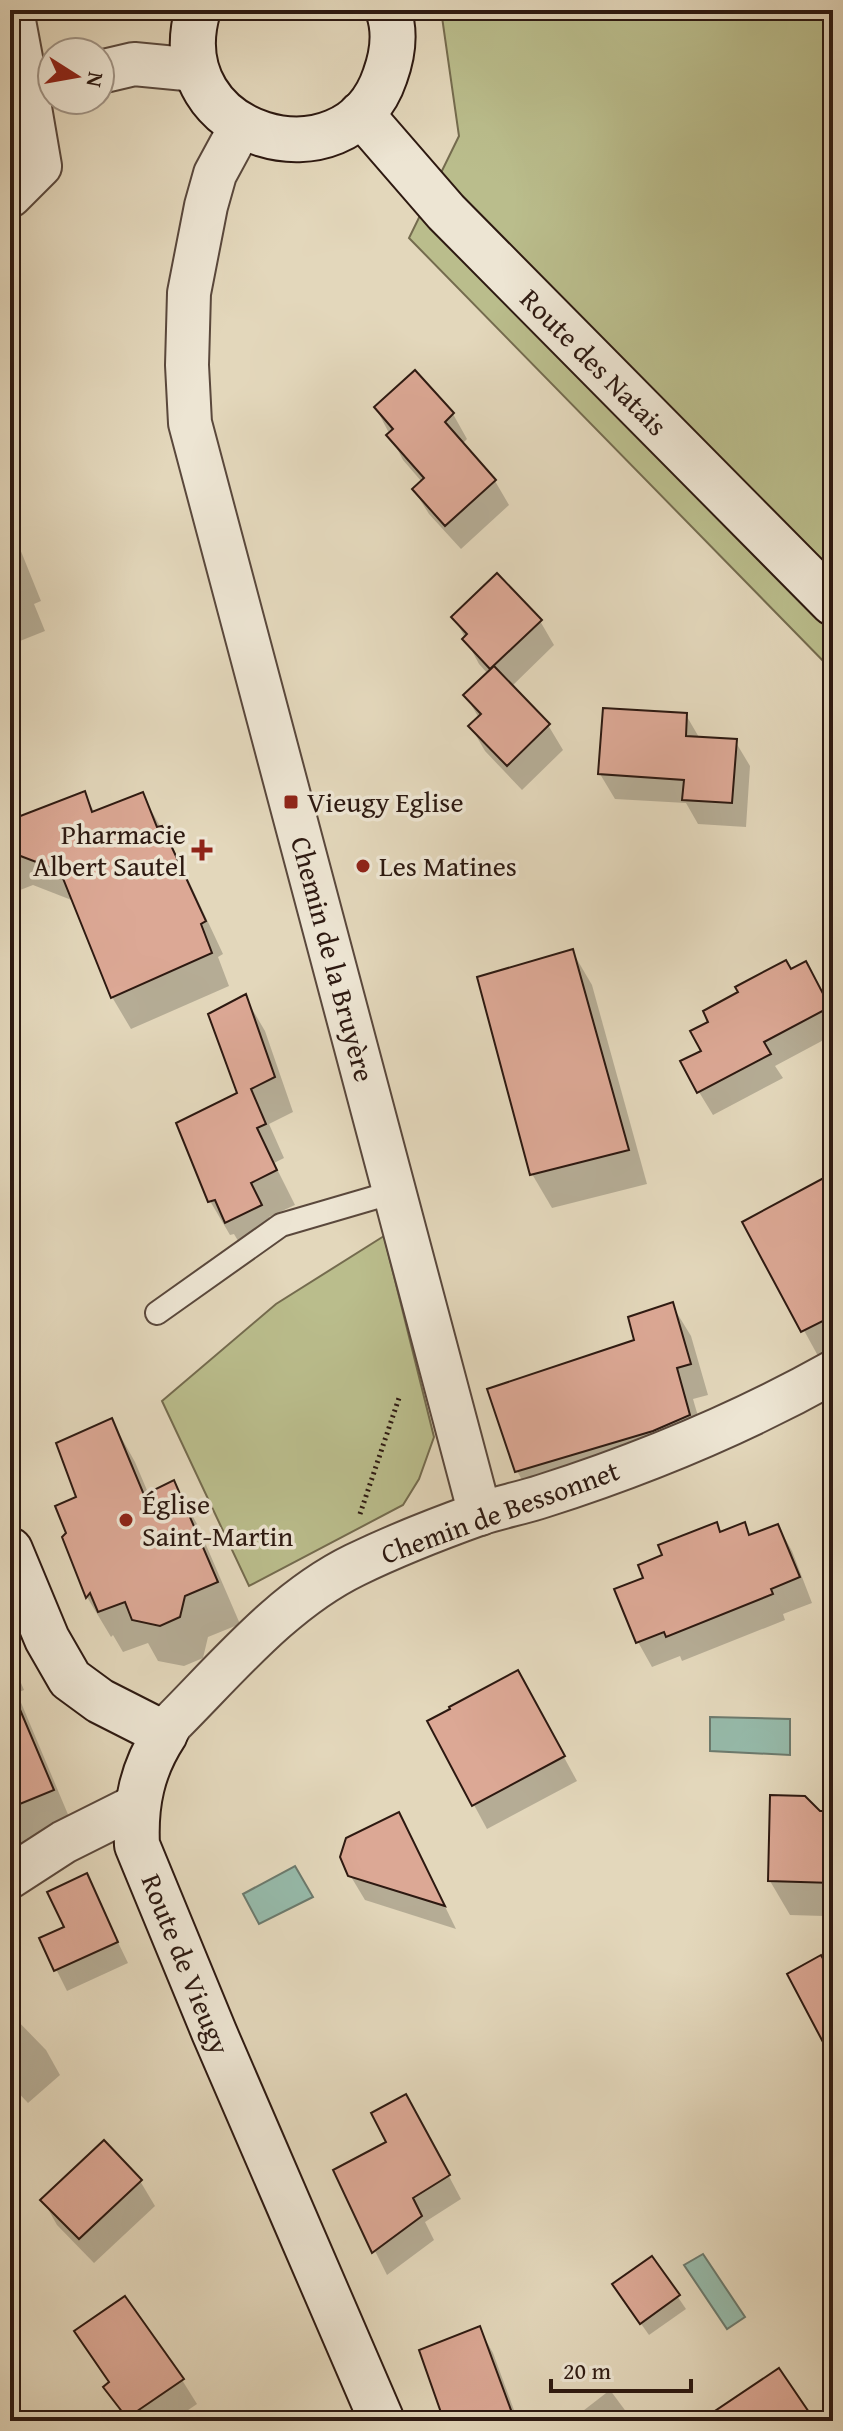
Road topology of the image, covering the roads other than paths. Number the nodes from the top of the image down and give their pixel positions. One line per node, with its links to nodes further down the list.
1 (12, 10): 6 (street)
2 (198, 10): 5 (street)
3 (388, 10): 7 (street)
4 (116, 68): 5 (street)
5 (196, 70): 9 (street)
6 (36, 78)
7 (361, 114): 9 (street); 11 (street, Route des Natais)
8 (39, 116): 10 (street)
9 (241, 126): 12 (street, Chemin de la Bruyère)
10 (10, 196)
11 (833, 603)
12 (394, 1192): 13 (lane); 15 (street, Chemin de la Bruyère)
13 (157, 1313)
14 (833, 1372): 15 (street, Chemin de Bessonnet)
15 (480, 1514): 17 (street, Chemin de Bessonnet)
16 (10, 1550): 17 (street)
17 (165, 1734): 18 (street, Route de Vieugy)
18 (138, 1805): 19 (street); 20 (street, Route de Vieugy)
19 (10, 1877)
20 (382, 2421)

